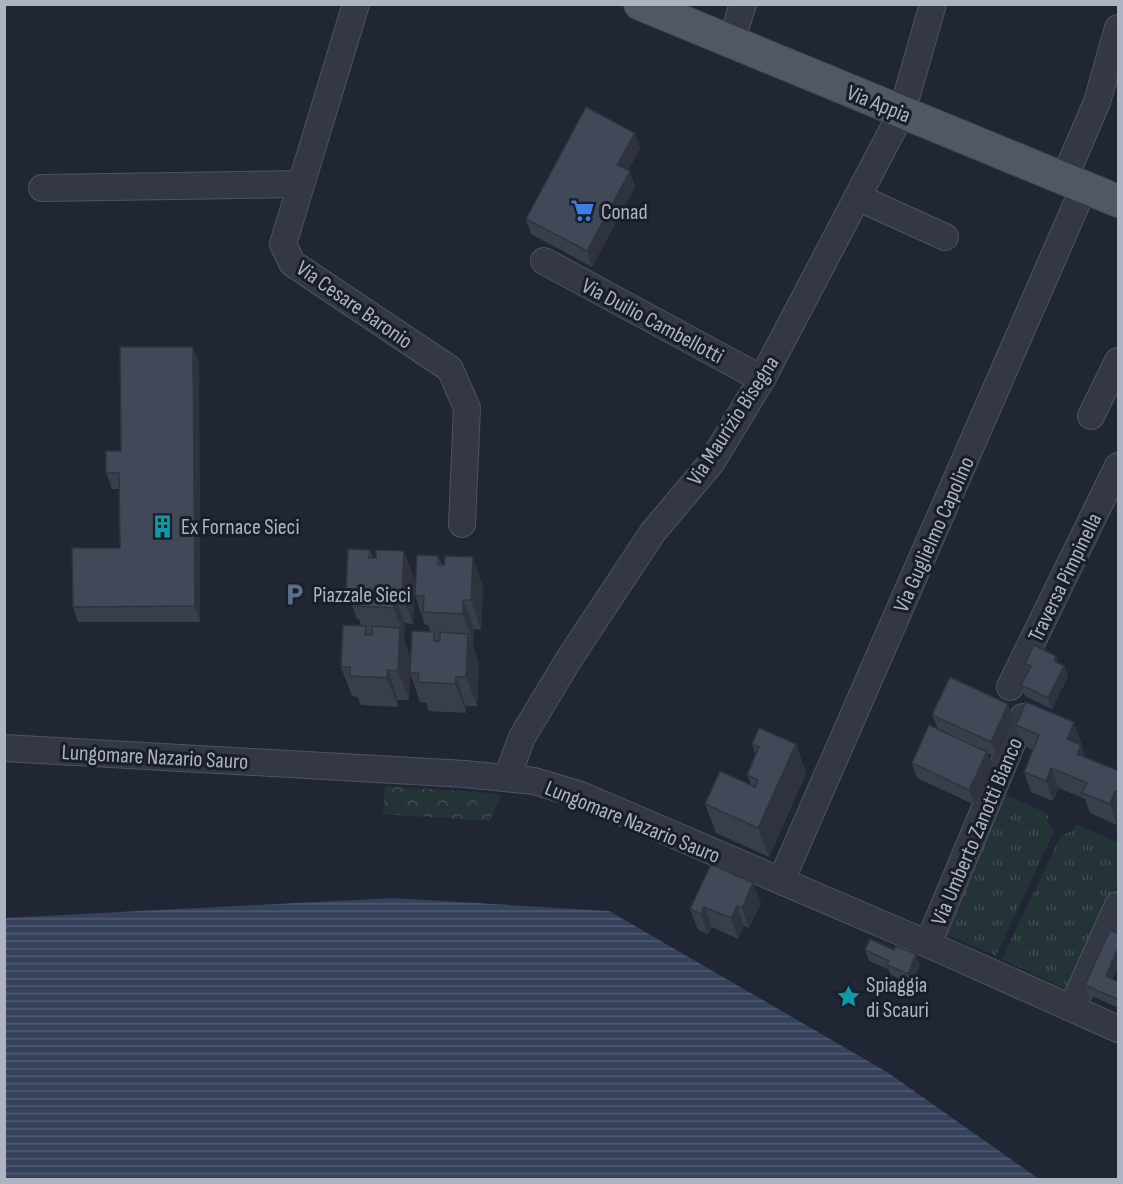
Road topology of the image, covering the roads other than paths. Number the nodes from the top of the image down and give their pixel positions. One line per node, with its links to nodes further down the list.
1 (356, 4): 8 (street, Via Cesare Baronio)
2 (640, 4): 6 (main road, Via Appia)
3 (743, 4): 6 (street)
4 (933, 4): 7 (street, Via Maurizio Bisegna)
5 (1119, 28): 9 (street, Via Guglielmo Capolino)
6 (731, 42): 7 (main road, Via Appia)
7 (902, 112): 9 (main road, Via Appia); 11 (street, Via Maurizio Bisegna)
8 (301, 183): 10 (street); 19 (street, Via Cesare Baronio)
9 (1074, 183): 12 (main road, Via Appia); 24 (street, Via Guglielmo Capolino)
10 (42, 188)
11 (857, 197): 13 (street); 16 (street, Via Maurizio Bisegna)
12 (1119, 201)
13 (945, 237)
14 (544, 261): 16 (street, Via Duilio Cambellotti)
15 (1119, 361): 17 (street)
16 (762, 379): 23 (street, Via Maurizio Bisegna)
17 (1091, 416)
18 (1119, 466): 20 (street, Traversa Pimpinella)
19 (462, 524)
20 (1010, 687)
21 (1023, 717): 26 (street, Via Umberto Zanotti Bianco)
22 (4, 748): 23 (street, Lungomare Nazario Sauro)
23 (507, 778): 24 (street, Lungomare Nazario Sauro)
24 (781, 881): 26 (street, Lungomare Nazario Sauro)
25 (1119, 905): 27 (street)
26 (928, 944): 27 (street, Lungomare Nazario Sauro)
27 (1072, 1008): 28 (street, Lungomare Nazario Sauro)
28 (1119, 1029)

